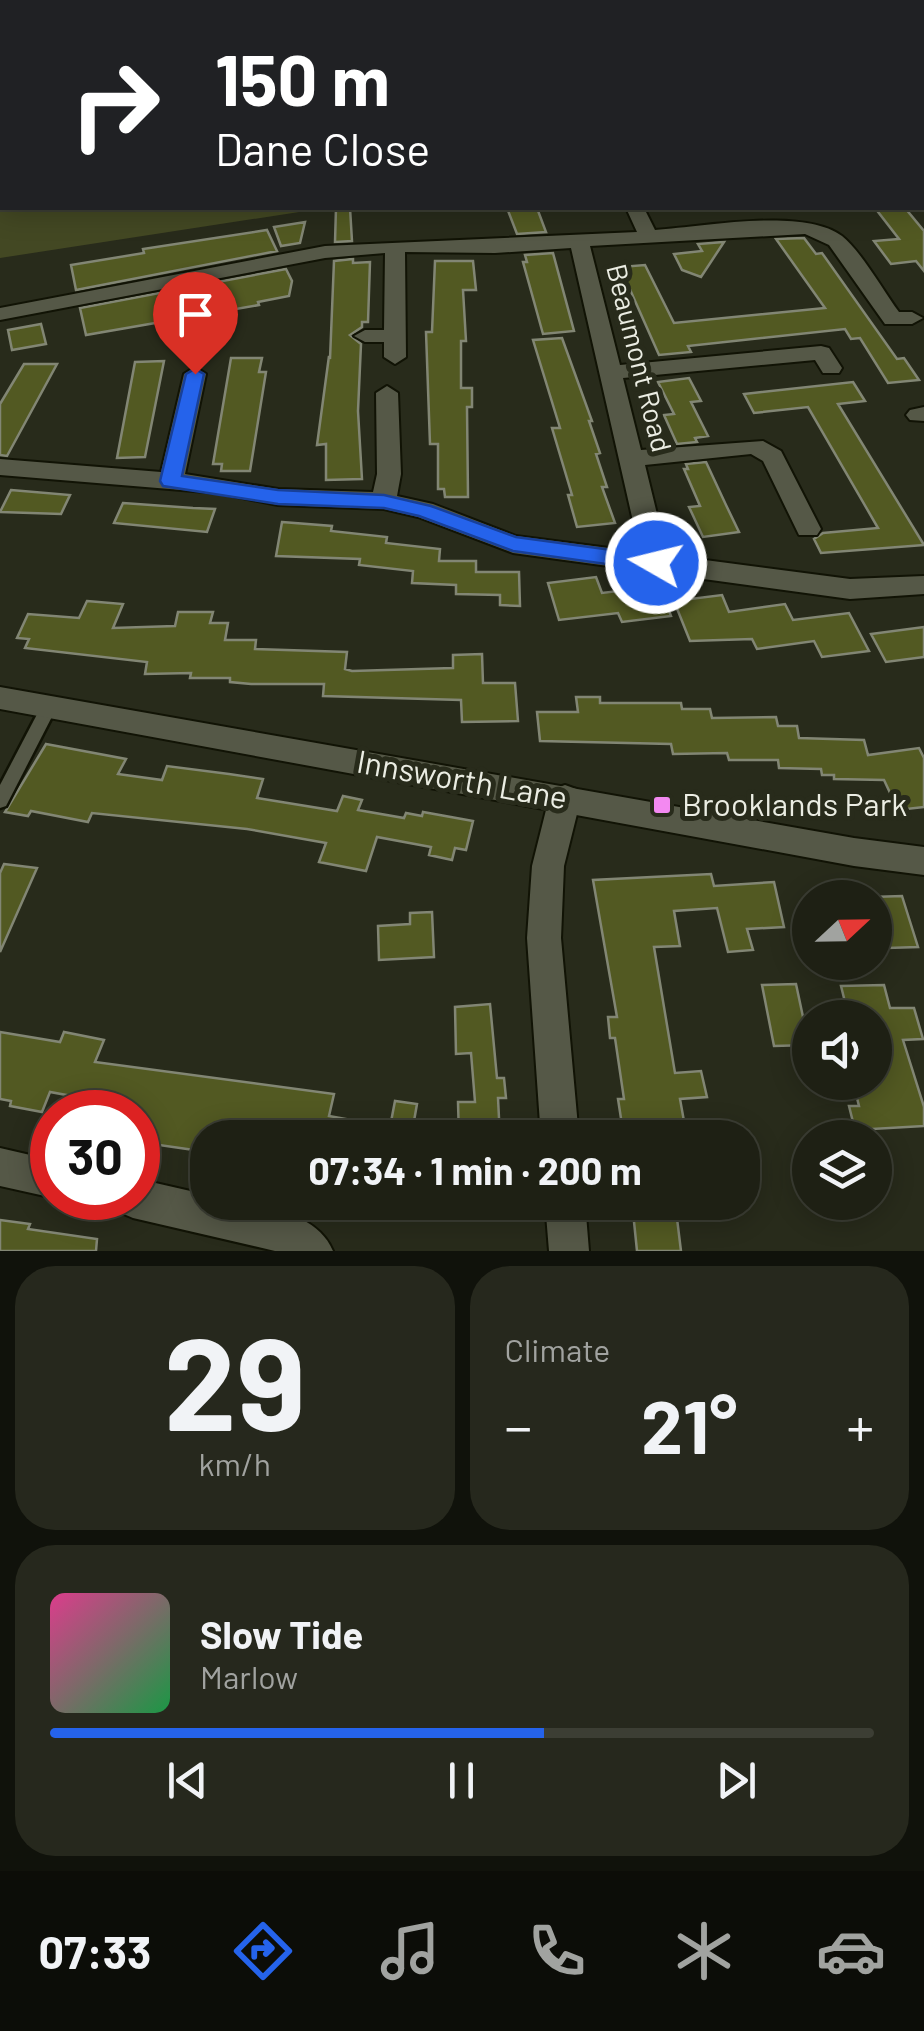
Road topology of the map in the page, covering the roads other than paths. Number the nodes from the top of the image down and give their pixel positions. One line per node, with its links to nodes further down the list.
1 (636, 210): 2 (street)
2 (650, 238): 3 (street, Beaumont Road); 6 (street, Beaumont Road)
3 (579, 242): 4 (street); 9 (street, Beaumont Road)
4 (395, 246): 5 (street); 7 (street)
5 (0, 314)
6 (912, 318)
7 (365, 336)
8 (831, 368): 9 (street)
9 (613, 372): 12 (street, Beaumont Road)
10 (162, 395): 14 (street)
11 (393, 401): 15 (street)
12 (633, 459): 16 (street); 17 (street, Beaumont Road)
13 (0, 467): 14 (street)
14 (170, 481): 15 (street)
15 (384, 502): 17 (street)
16 (808, 529)
17 (656, 563): 18 (street)
18 (924, 585)
19 (0, 698): 20 (street, Innsworth Lane)
20 (50, 706): 21 (street, Innsworth Lane); 22 (lane)
21 (565, 798): 23 (street, Innsworth Lane); 24 (street)
22 (0, 801)
23 (924, 860)
24 (559, 1120)
25 (0, 1167): 26 (street)
26 (30, 1174)
27 (160, 1204): 29 (street)
28 (567, 1220): 30 (street)
29 (313, 1251)
30 (569, 1251)

